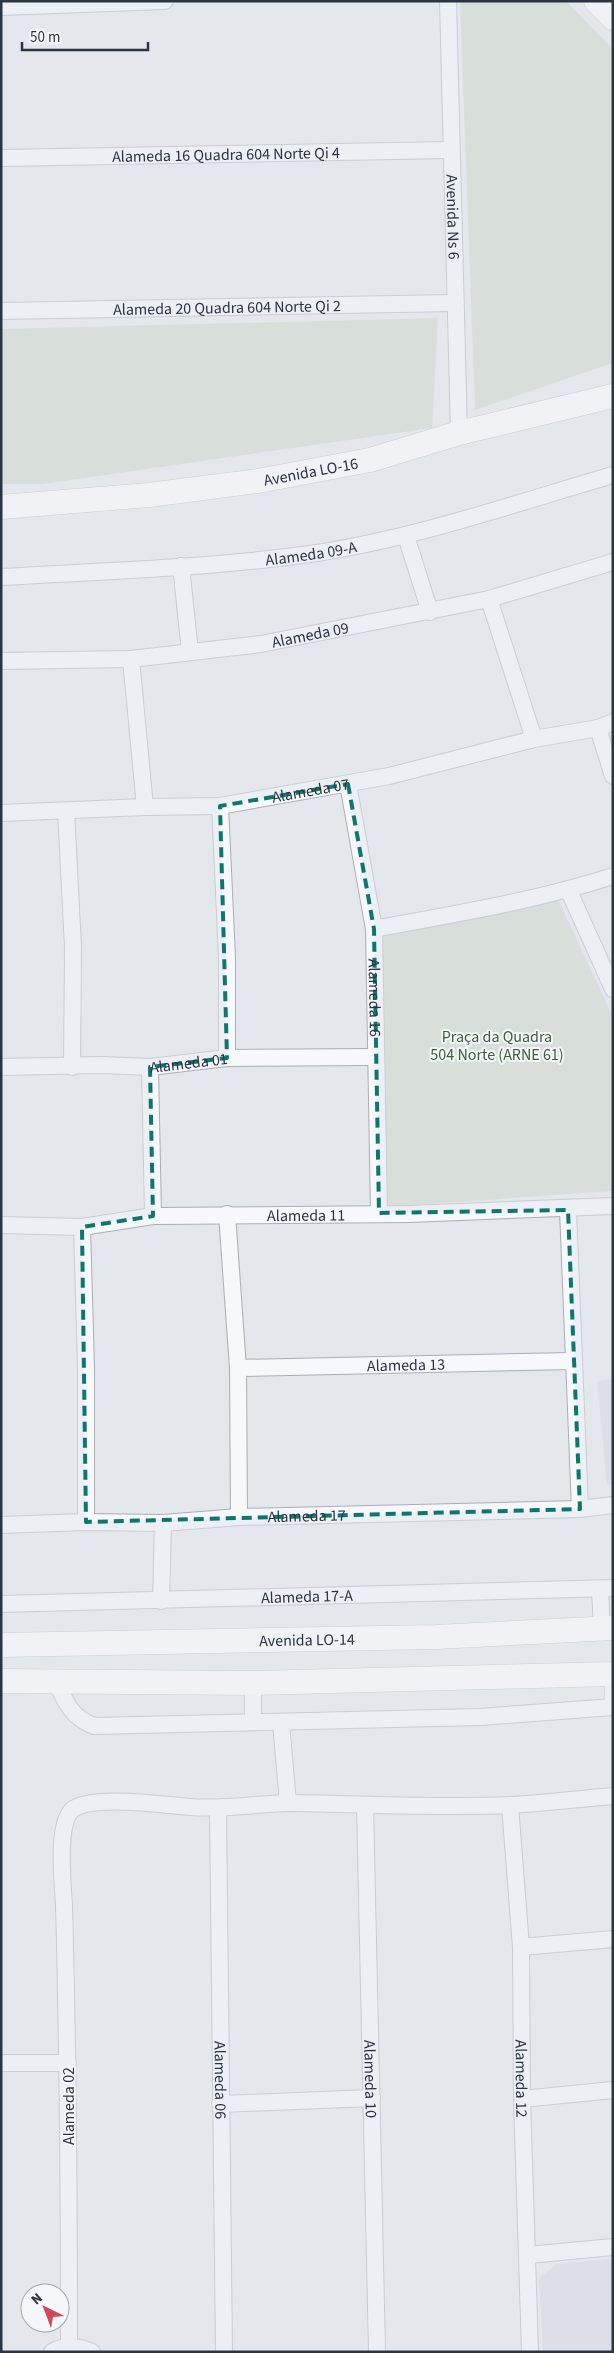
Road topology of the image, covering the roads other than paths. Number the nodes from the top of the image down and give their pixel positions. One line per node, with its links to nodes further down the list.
1 (165, 1): 4 (street)
2 (448, 1): 6 (street, Avenida Ns 6)
3 (596, 1): 5 (street)
4 (1, 7)
5 (613, 18)
6 (450, 150): 7 (street, Alameda 16 Quadra 604 Norte Qi 4); 8 (street, Avenida Ns 6)
7 (1, 158)
8 (454, 303): 9 (street, Alameda 20 Quadra 604 Norte Qi 2); 11 (street, Avenida Ns 6)
9 (1, 312)
10 (613, 396): 11 (street, Avenida LO-16)
11 (458, 433): 13 (street, Avenida LO-16)
12 (613, 475): 14 (street, Alameda 09-A)
13 (1, 507)
14 (406, 536): 16 (street, Alameda 09-A); 19 (street)
15 (613, 562): 18 (street, Alameda 09)
16 (181, 566): 17 (street, Alameda 09-A); 20 (street)
17 (1, 577)
18 (489, 599): 19 (street, Alameda 09); 24 (street)
19 (430, 612): 20 (street, Alameda 09)
20 (190, 652): 21 (street, Alameda 09)
21 (131, 659): 22 (street, Alameda 09); 28 (street)
22 (1, 661)
23 (606, 725): 24 (street, Alameda 07); 25 (street)
24 (534, 739): 26 (street, Alameda 07)
25 (613, 776)
26 (348, 784): 27 (street, Alameda 07); 33 (street, Alameda 16)
27 (220, 806): 28 (street, Alameda 07); 36 (street)
28 (145, 807): 29 (street, Alameda 07)
29 (66, 811): 30 (street, Alameda 07); 37 (street)
30 (1, 813)
31 (613, 876): 32 (street)
32 (568, 889): 33 (street); 34 (street)
33 (374, 929): 35 (street, Alameda 16)
34 (613, 989)
35 (375, 1057): 36 (street, Alameda 01); 42 (street, Alameda 16)
36 (227, 1058): 39 (street, Alameda 01)
37 (72, 1066): 38 (street, Alameda 01); 39 (street, Alameda 01)
38 (1, 1067)
39 (150, 1067): 44 (street)
40 (613, 1206): 41 (street, Alameda 11)
41 (568, 1210): 42 (street, Alameda 11); 47 (street)
42 (379, 1213): 43 (street, Alameda 11)
43 (227, 1214): 44 (street, Alameda 11); 48 (street)
44 (153, 1216): 46 (street, Alameda 11)
45 (1, 1225): 46 (street, Alameda 11)
46 (82, 1226): 52 (street)
47 (573, 1361): 48 (street, Alameda 13); 50 (street)
48 (238, 1368): 51 (street)
49 (613, 1504): 50 (street, Alameda 17)
50 (580, 1509): 51 (street, Alameda 17)
51 (239, 1517): 53 (street, Alameda 17)
52 (86, 1522): 53 (street, Alameda 17); 54 (street, Alameda 17)
53 (164, 1523): 56 (street)
54 (1, 1525)
55 (606, 1589): 56 (street, Alameda 17-A); 58 (street)
56 (161, 1601): 57 (street, Alameda 17-A)
57 (1, 1604)
58 (607, 1628): 59 (street, Avenida LO-14)
59 (1, 1645)
60 (612, 1674): 63 (street); 64 (lane)
61 (1, 1681): 62 (street)
62 (56, 1681): 63 (street); 65 (street)
63 (253, 1683): 65 (street)
64 (611, 1707): 66 (street)
65 (253, 1721): 66 (street)
66 (281, 1723): 68 (street)
67 (613, 1796): 69 (street)
68 (288, 1803): 70 (street); 71 (street)
69 (510, 1804): 70 (street); 73 (street, Alameda 12)
70 (365, 1805): 77 (street, Alameda 10)
71 (218, 1809): 75 (street, Alameda 02); 79 (street, Alameda 06)
72 (613, 1939): 73 (street)
73 (521, 1946): 78 (street, Alameda 12)
74 (1, 2063): 75 (street)
75 (68, 2063): 82 (street, Alameda 02)
76 (613, 2090): 78 (street)
77 (372, 2098): 79 (street); 86 (street, Alameda 10)
78 (522, 2099): 81 (street, Alameda 12)
79 (220, 2104): 85 (street, Alameda 06)
80 (613, 2247): 81 (street)
81 (528, 2255): 87 (street, Alameda 12)
82 (69, 2346): 83 (street); 84 (street)
83 (52, 2352)
84 (92, 2352)
85 (224, 2352)
86 (377, 2352)
87 (530, 2352)

